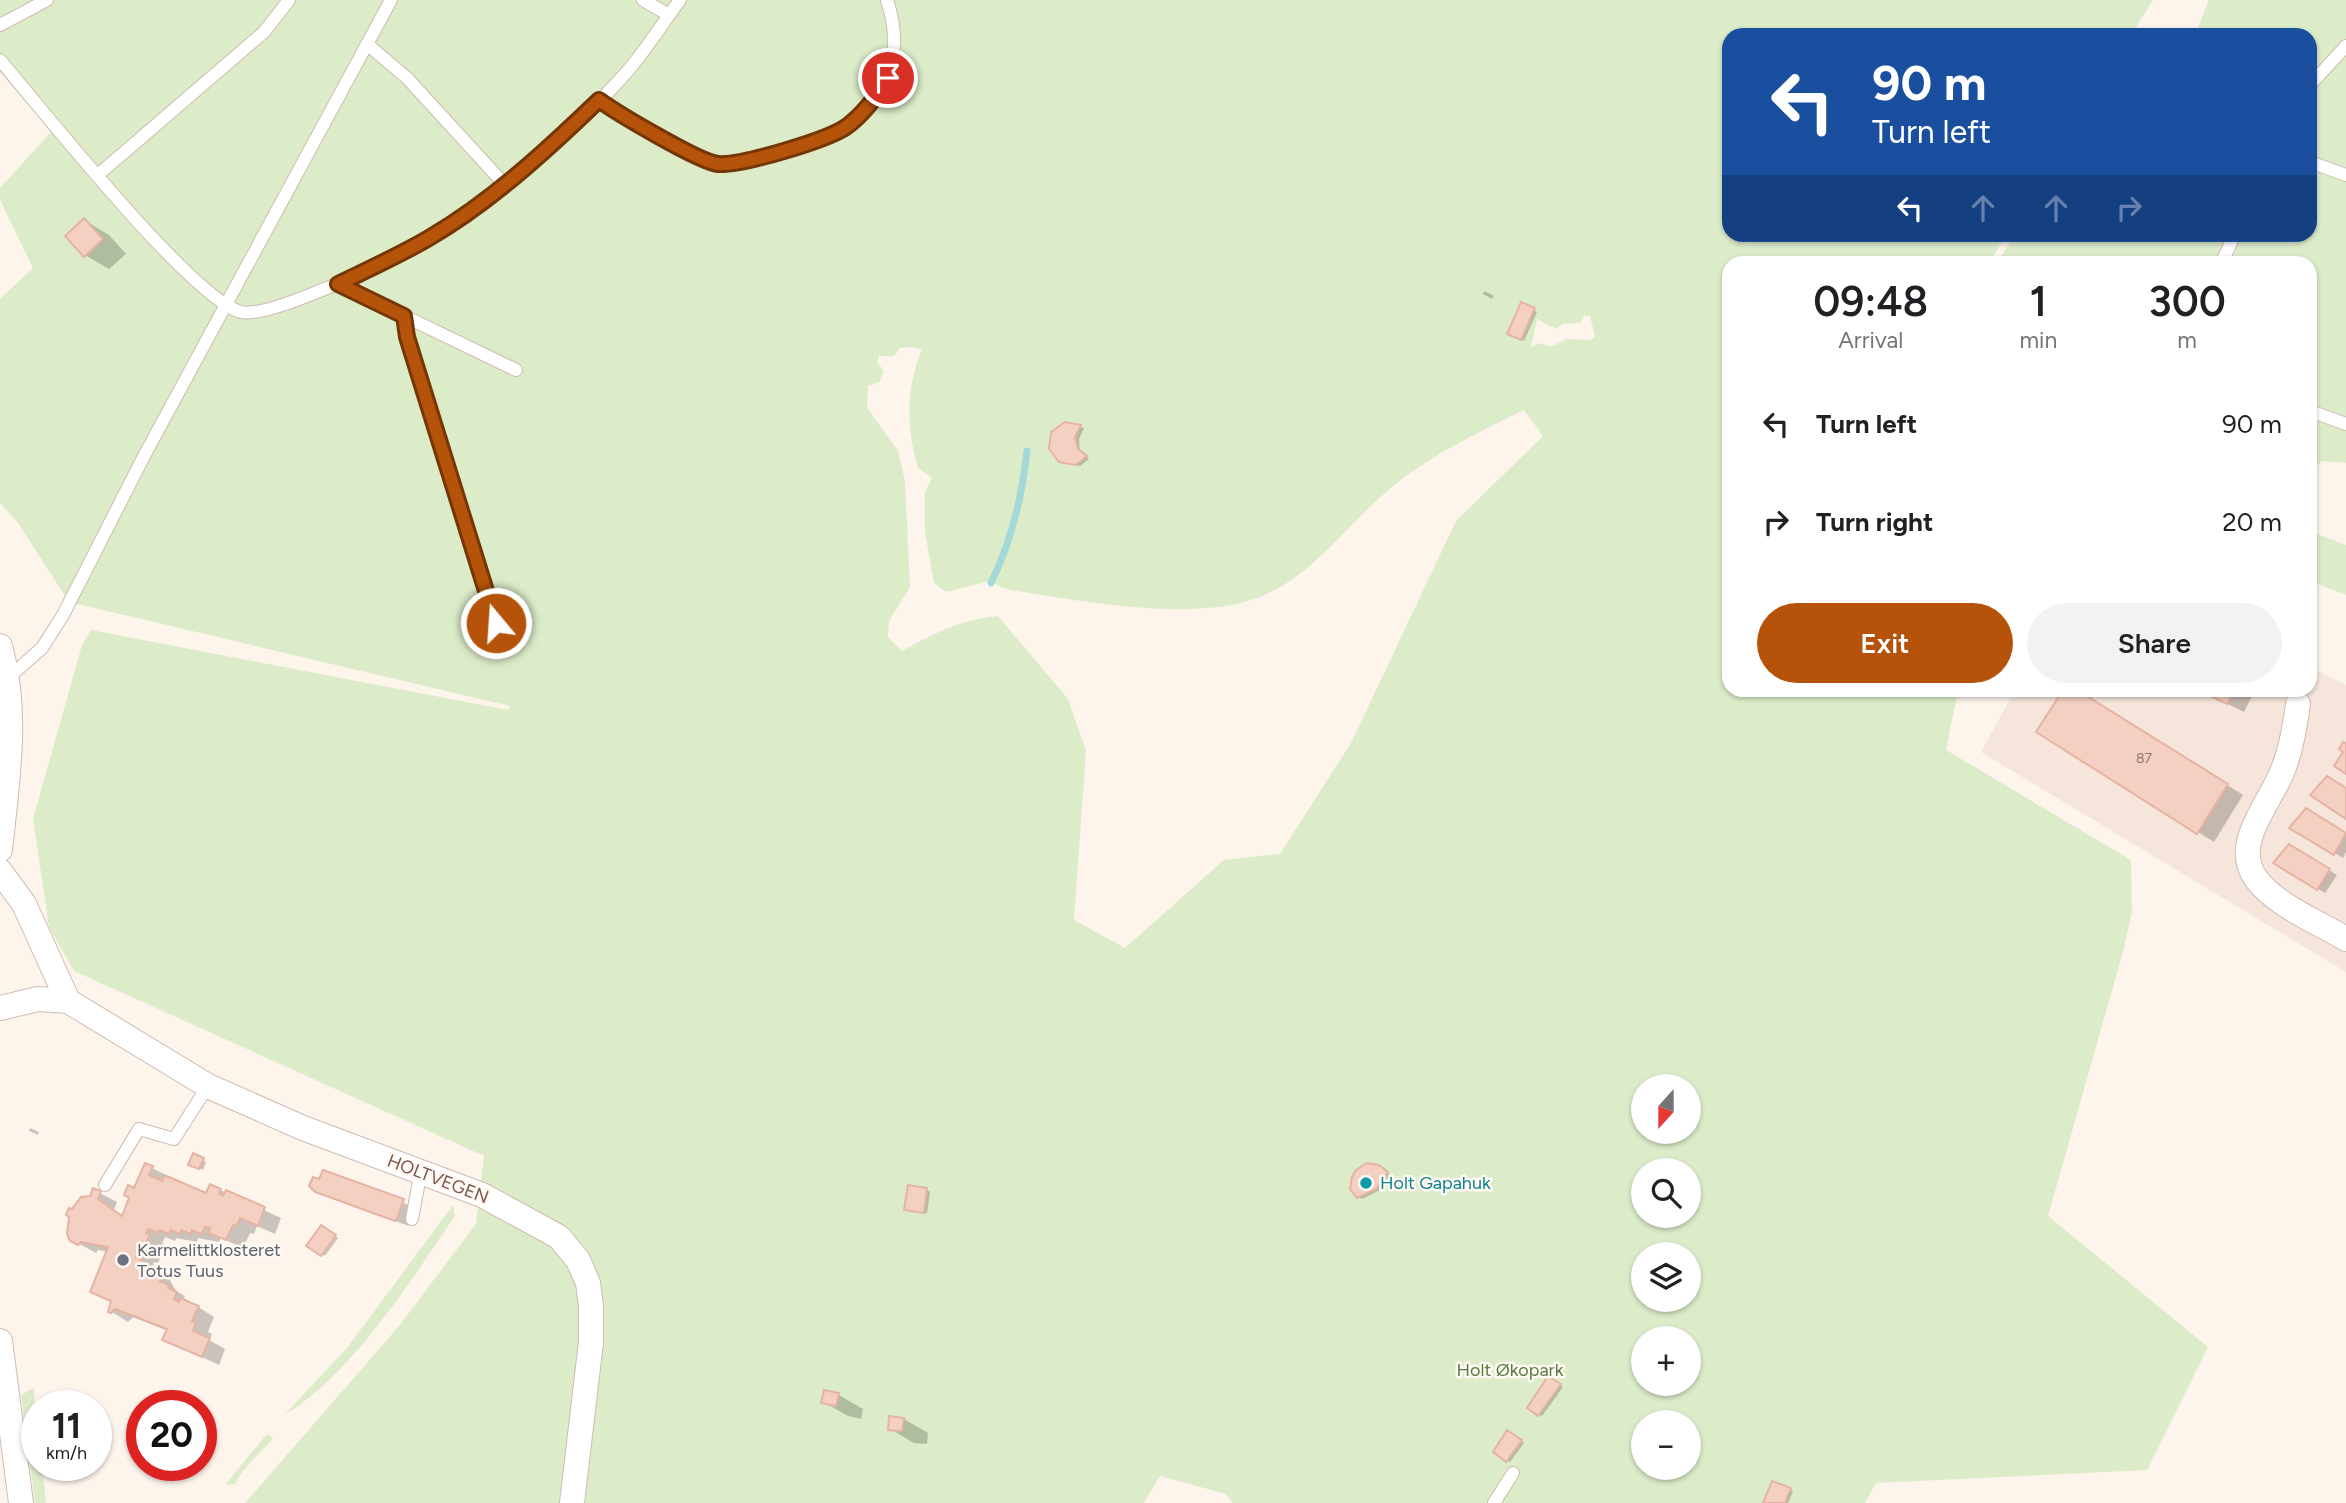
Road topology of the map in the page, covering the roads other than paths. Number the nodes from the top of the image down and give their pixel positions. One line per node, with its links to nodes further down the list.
1 (47, 0): 8 (lane)
2 (289, 0): 15 (lane)
3 (391, 0): 9 (lane)
4 (643, 0): 7 (lane)
5 (680, 0): 7 (lane)
6 (887, 0): 13 (lane)
7 (669, 15): 13 (lane)
8 (0, 25)
9 (367, 44): 17 (lane); 19 (lane)
10 (2346, 46): 12 (lane)
11 (0, 60): 15 (lane)
12 (2317, 77)
13 (599, 100): 17 (lane)
14 (2317, 165): 16 (lane)
15 (99, 174): 19 (lane)
16 (2346, 175)
17 (505, 185): 18 (lane)
18 (338, 284): 19 (lane); 20 (lane)
19 (227, 306): 26 (lane)
20 (404, 316): 21 (lane); 24 (lane)
21 (516, 370)
22 (2317, 414): 23 (lane)
23 (2346, 424)
24 (496, 623)
25 (0, 646): 26 (street)
26 (8, 678): 28 (street)
27 (2298, 704): 30 (street)
28 (0, 850)
29 (0, 871): 31 (street)
30 (2346, 940)
31 (68, 1001): 32 (street, HOLTVEGEN); 33 (street, HOLTVEGEN)
32 (0, 1007)
33 (208, 1086): 34 (street, HOLTVEGEN); 35 (lane)
34 (422, 1170): 36 (lane); 40 (street, HOLTVEGEN)
35 (105, 1185)
36 (412, 1219)
37 (0, 1340): 39 (street)
38 (1513, 1473): 41 (lane)
39 (21, 1503)
40 (572, 1503)
41 (1494, 1503)

